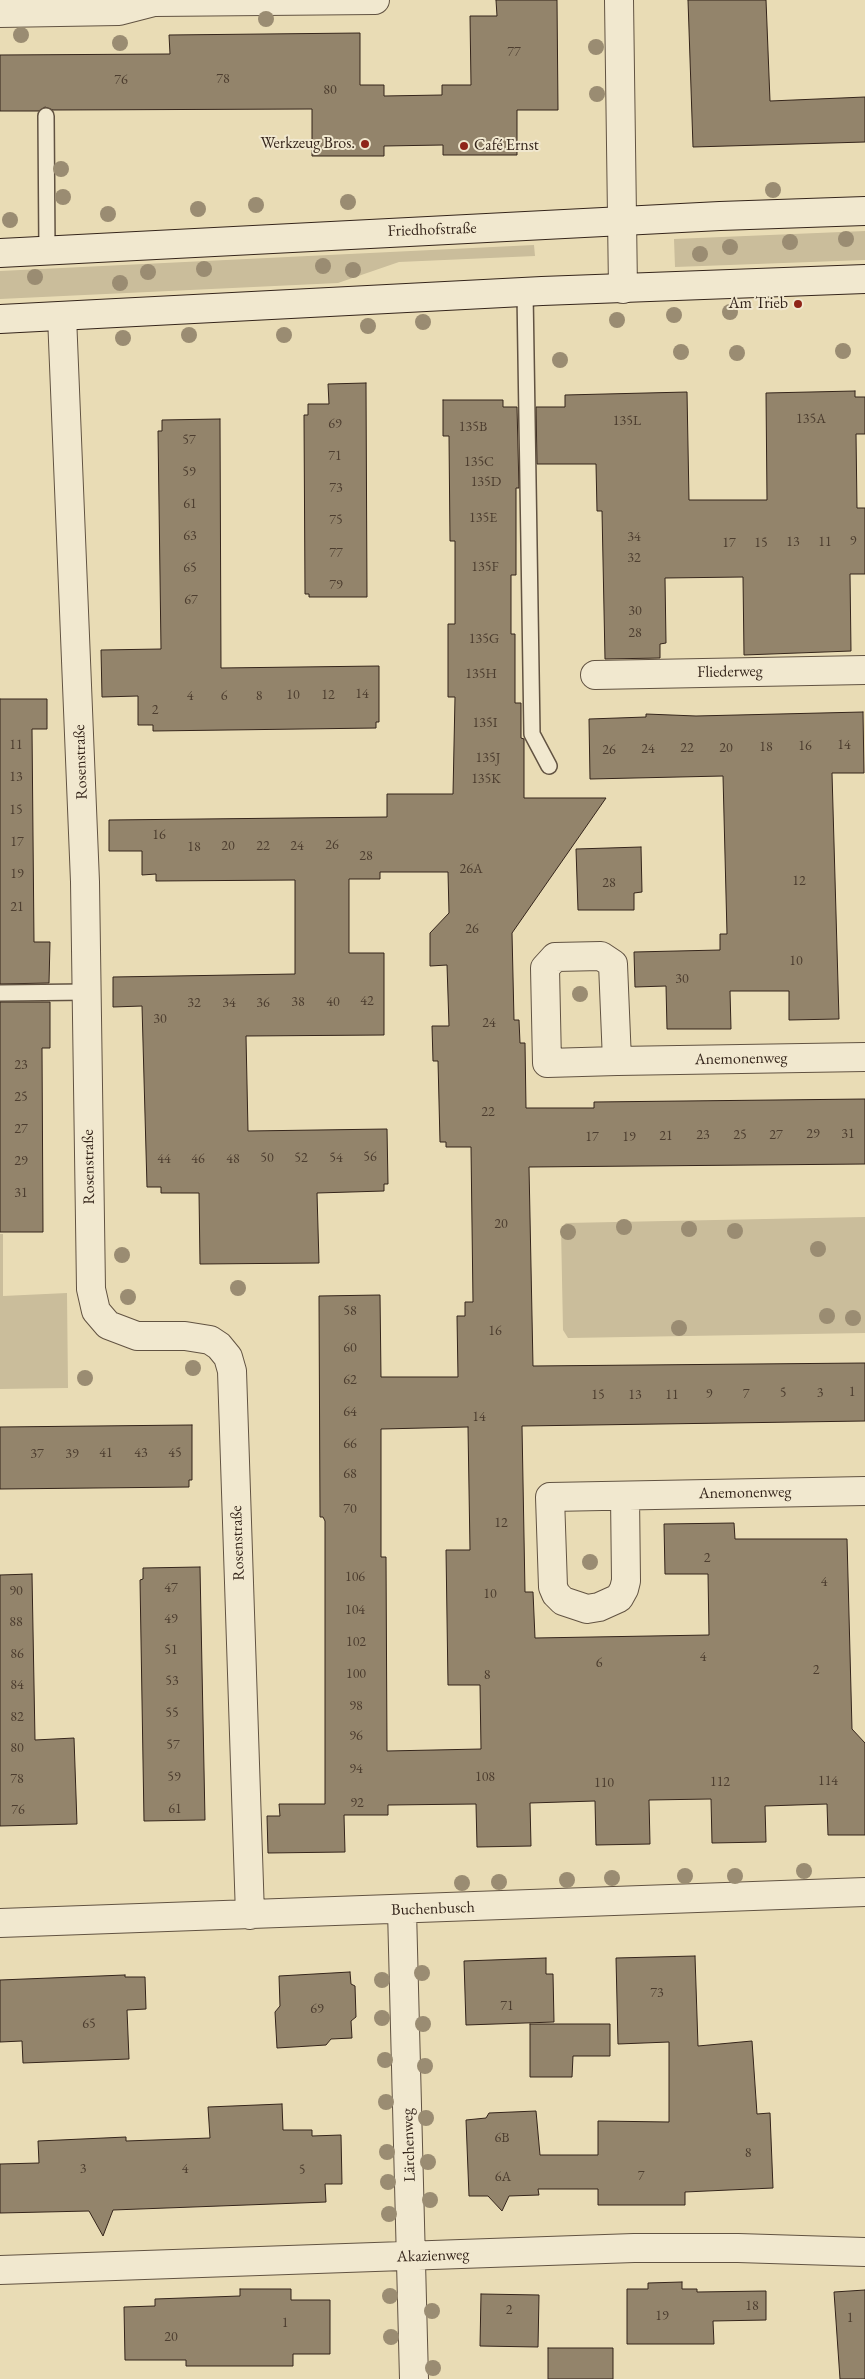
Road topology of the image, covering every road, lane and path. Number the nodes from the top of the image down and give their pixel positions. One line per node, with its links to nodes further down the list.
1 (375, 0): 3 (street)
2 (618, 0): 6 (street)
3 (0, 13)
4 (46, 116): 7 (lane)
5 (865, 211): 6 (street, Friedhofstraße)
6 (621, 222): 7 (street, Friedhofstraße); 10 (street)
7 (47, 251): 8 (street, Friedhofstraße)
8 (0, 252)
9 (865, 279): 10 (street)
10 (623, 289): 11 (street)
11 (526, 292): 12 (street); 16 (lane)
12 (62, 316): 13 (street); 17 (street, Rosenstraße)
13 (0, 319)
14 (865, 670): 15 (street, Fliederweg)
15 (595, 675)
16 (549, 766)
17 (88, 992): 18 (lane); 25 (street, Rosenstraße)
18 (0, 993)
19 (865, 1057): 20 (street, Anemonenweg)
20 (617, 1062)
21 (865, 1490): 22 (street, Anemonenweg)
22 (625, 1496): 22 (street, Anemonenweg)
23 (865, 1892): 24 (street, Buchenbusch)
24 (402, 1910): 25 (street, Buchenbusch); 28 (street, Lärchenweg)
25 (250, 1915): 26 (street, Buchenbusch)
26 (0, 1923)
27 (865, 2252): 28 (street, Akazienweg)
28 (412, 2257): 29 (street, Akazienweg); 30 (street, Lärchenweg)
29 (0, 2270)
30 (414, 2379)

